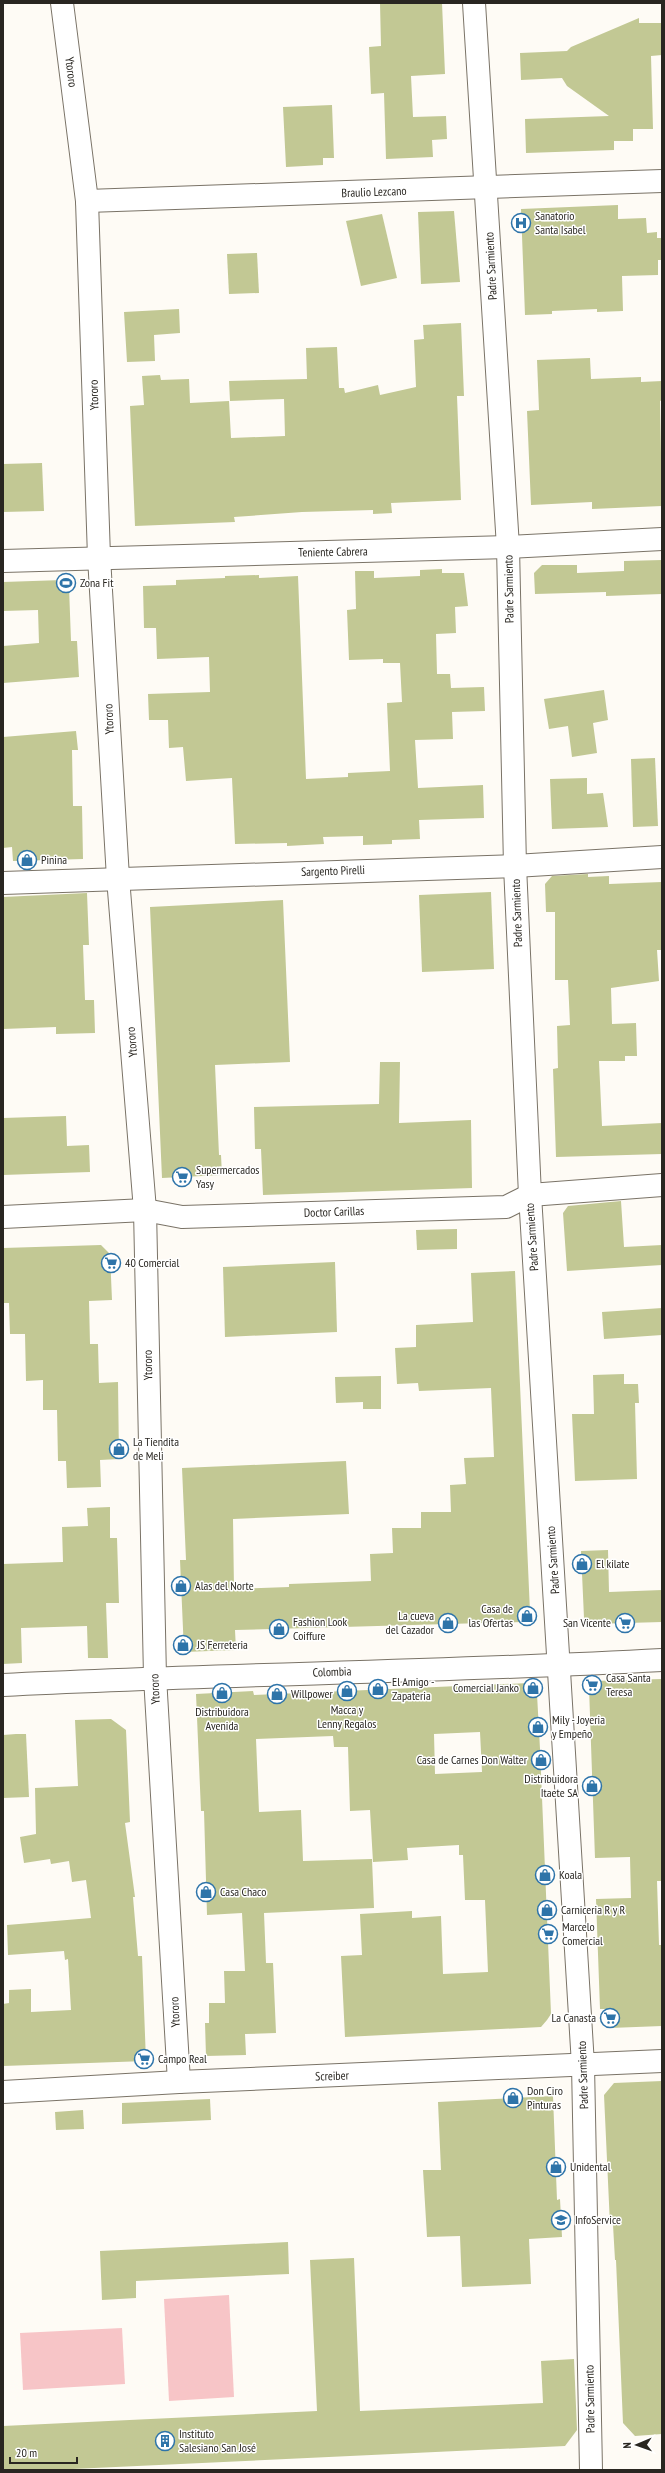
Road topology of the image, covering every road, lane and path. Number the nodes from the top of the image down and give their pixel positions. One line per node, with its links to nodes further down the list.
1 (62, 3): 5 (street, Ytororo)
2 (474, 3): 4 (street, Padre Sarmiento)
3 (662, 181): 4 (street, Braulio Lezcano)
4 (486, 188): 5 (street, Braulio Lezcano); 7 (street, Padre Sarmiento)
5 (87, 202): 8 (street, Ytororo)
6 (662, 539): 7 (street, Teniente Cabrera)
7 (508, 547): 8 (street, Teniente Cabrera); 11 (street, Padre Sarmiento)
8 (99, 558): 9 (street, Teniente Cabrera); 12 (street, Ytororo)
9 (3, 561)
10 (662, 857): 11 (street, Sargento Pirelli)
11 (516, 866): 12 (street, Sargento Pirelli); 15 (street, Padre Sarmiento)
12 (118, 878): 13 (street, Sargento Pirelli); 16 (street, Ytororo)
13 (3, 883)
14 (662, 1185): 15 (street, Doctor Carillas)
15 (530, 1195): 16 (street, Doctor Carillas); 19 (street, Padre Sarmiento)
16 (145, 1210): 17 (street, Doctor Carillas); 20 (street, Ytororo)
17 (3, 1217)
18 (662, 1660): 19 (street, Colombia)
19 (560, 1666): 20 (street, Colombia); 23 (street, Padre Sarmiento)
20 (155, 1677): 21 (street, Colombia); 24 (street, Ytororo)
21 (3, 1685)
22 (662, 2061): 23 (street, Screiber)
23 (583, 2065): 24 (street, Screiber); 26 (street, Padre Sarmiento)
24 (179, 2082): 25 (street, Screiber)
25 (3, 2092)
26 (591, 2470)

